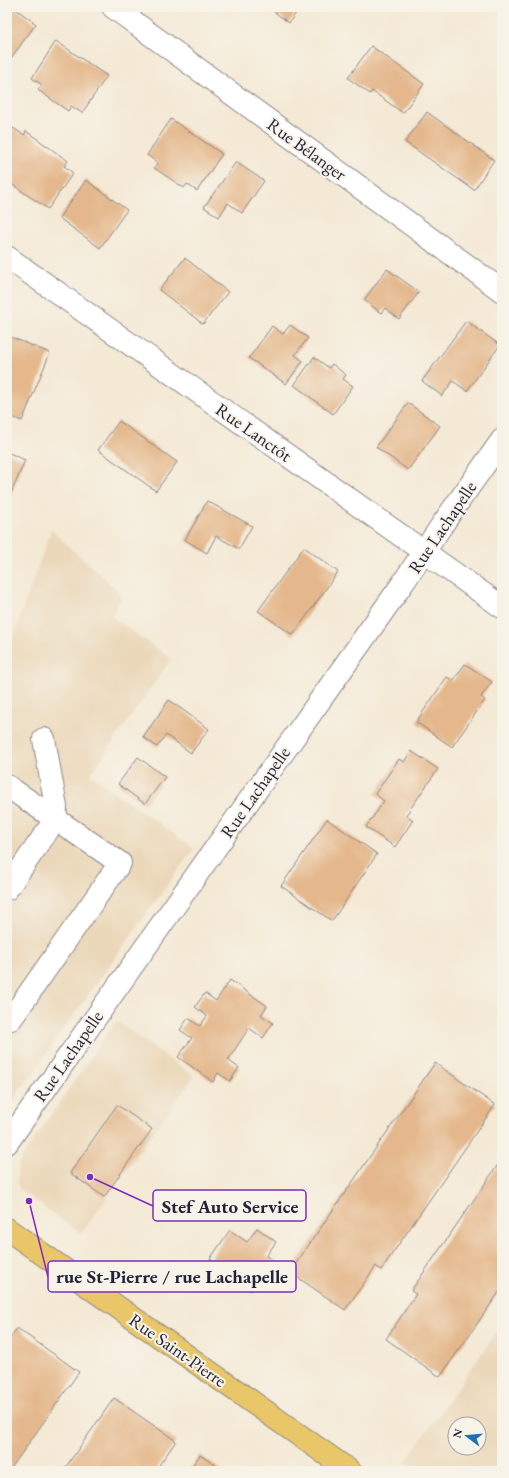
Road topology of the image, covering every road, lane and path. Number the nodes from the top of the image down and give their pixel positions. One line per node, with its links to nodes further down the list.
1 (113, 7): 3 (street, Rue Bélanger)
2 (7, 257): 5 (street, Rue Lanctôt)
3 (502, 291)
4 (502, 440): 5 (street, Rue Lachapelle)
5 (423, 552): 6 (street, Rue Lanctôt); 12 (street, Rue Lachapelle)
6 (502, 608)
7 (44, 739): 9 (street)
8 (7, 786): 9 (street)
9 (55, 820): 10 (street); 11 (street)
10 (7, 889)
11 (8, 1020)
12 (7, 1143)
13 (7, 1228): 14 (main road, Rue Saint-Pierre)
14 (350, 1471)

